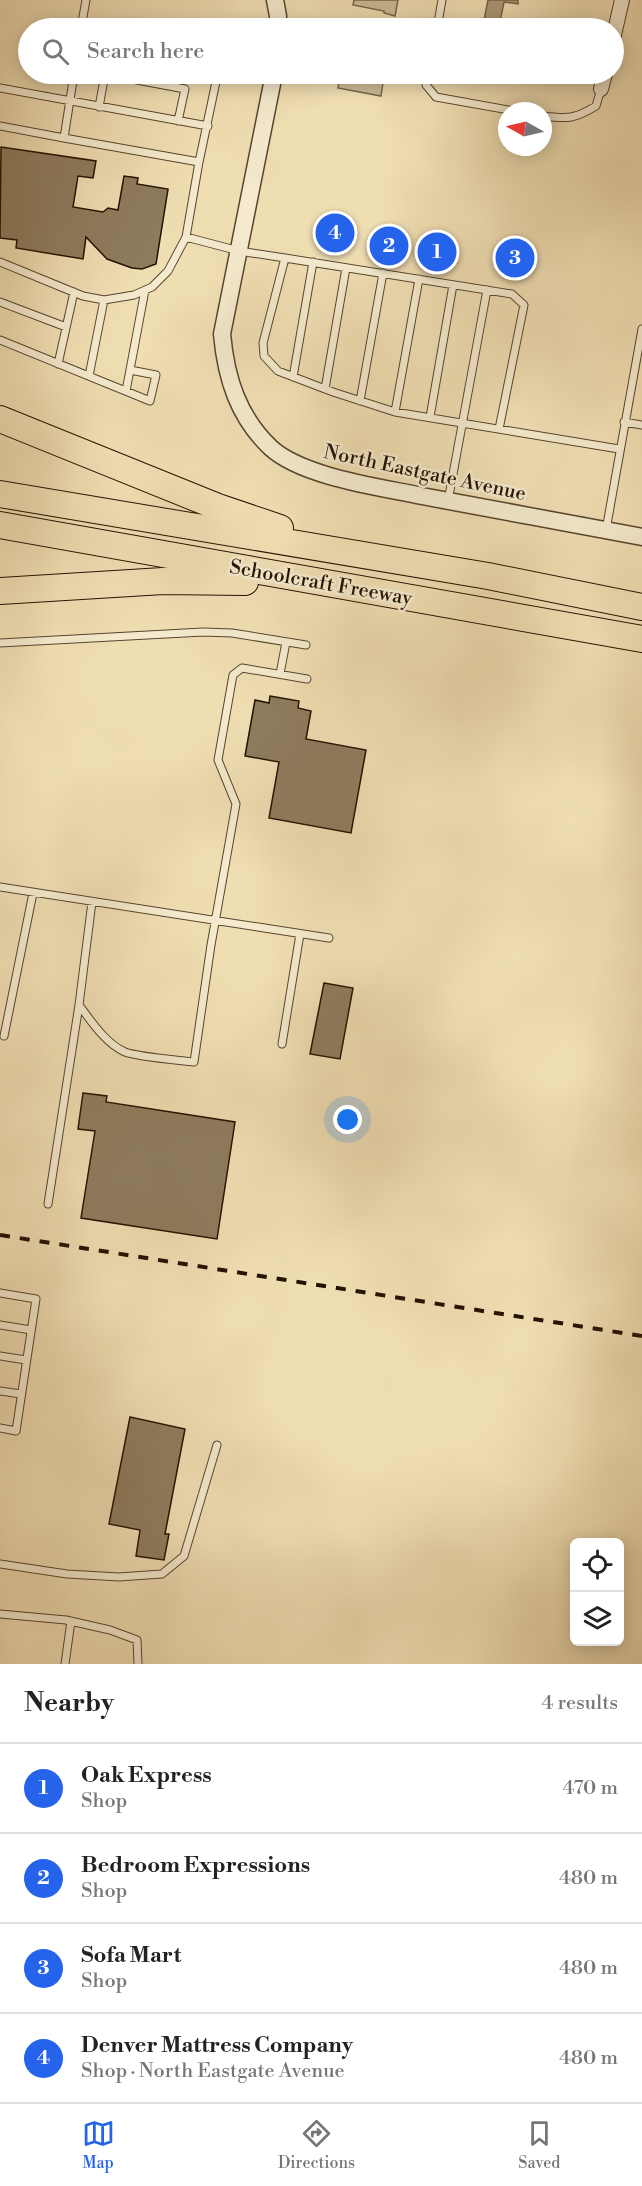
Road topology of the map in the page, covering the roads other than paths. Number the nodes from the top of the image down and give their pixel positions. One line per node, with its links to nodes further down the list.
1 (86, 0): 5 (lane)
2 (275, 0): 6 (street)
3 (442, 0): 7 (lane)
4 (622, 0): 8 (street)
5 (83, 18)
6 (278, 18)
7 (439, 18)
8 (618, 18)
9 (73, 84): 18 (lane)
10 (103, 84): 19 (lane)
11 (156, 84): 22 (lane)
12 (216, 84): 24 (lane)
13 (271, 84): 28 (street, North Eastgate Avenue)
14 (426, 84): 20 (lane)
15 (602, 84): 17 (street)
16 (0, 88): 18 (lane)
17 (601, 89): 21 (lane)
18 (70, 102): 19 (lane); 25 (lane)
19 (99, 107): 22 (lane)
20 (498, 108)
21 (552, 117)
22 (178, 121): 24 (lane)
23 (0, 126): 25 (lane)
24 (208, 126): 26 (lane)
25 (64, 138): 26 (lane)
26 (199, 162): 27 (lane)
27 (186, 237): 28 (lane); 36 (lane)
28 (239, 251): 29 (lane); 60 (street, North Eastgate Avenue)
29 (285, 258): 31 (lane); 47 (lane)
30 (0, 262): 38 (lane)
31 (314, 262): 32 (lane); 47 (lane)
32 (346, 267): 33 (lane); 48 (lane)
33 (383, 273): 34 (lane); 50 (lane)
34 (418, 279): 35 (lane); 51 (lane)
35 (453, 285): 37 (lane); 52 (lane)
36 (145, 290): 39 (lane); 45 (lane)
37 (487, 290): 55 (lane); 57 (lane)
38 (74, 292): 39 (lane); 41 (lane)
39 (104, 300): 46 (lane)
40 (0, 302): 41 (lane)
41 (66, 327): 44 (lane)
42 (642, 329): 54 (lane)
43 (0, 340): 44 (lane)
44 (58, 364): 46 (lane)
45 (130, 370): 49 (lane); 49 (lane)
46 (89, 376): 49 (lane)
47 (293, 377): 48 (lane)
48 (325, 389): 50 (lane)
49 (126, 391)
50 (360, 401): 51 (lane)
51 (395, 412): 52 (lane)
52 (430, 417): 55 (lane)
53 (0, 419): 64 (highway)
54 (624, 422): 56 (lane); 58 (lane)
55 (462, 423): 57 (lane); 60 (lane)
56 (642, 425)
57 (499, 429): 58 (lane)
58 (619, 449): 62 (lane)
59 (0, 494): 64 (highway, Schoolcraft Freeway)
60 (448, 501): 62 (street, North Eastgate Avenue)
61 (0, 525): 67 (highway, Schoolcraft Freeway)
62 (606, 530): 63 (street, North Eastgate Avenue)
63 (642, 537)
64 (488, 576): 66 (highway, Schoolcraft Freeway)
65 (0, 591): 67 (highway)
66 (642, 607)
67 (484, 611): 68 (highway, Schoolcraft Freeway)
68 (642, 639)
69 (286, 642): 70 (lane); 71 (lane); 72 (lane)
70 (0, 643)
71 (306, 645)
72 (280, 674): 73 (lane); 77 (lane)
73 (307, 679)
74 (0, 888): 75 (lane)
75 (33, 893): 76 (lane); 81 (lane)
76 (92, 902): 77 (lane); 80 (lane)
77 (216, 921): 78 (lane); 80 (lane)
78 (300, 934): 79 (lane); 82 (lane)
79 (329, 938)
80 (79, 1005): 83 (lane)
81 (4, 1036)
82 (282, 1044)
83 (48, 1203)
84 (0, 1293): 86 (lane)
85 (0, 1325): 86 (lane)
86 (31, 1330): 88 (lane)
87 (0, 1356): 88 (lane)
88 (26, 1360): 90 (lane)
89 (0, 1391): 90 (lane)
90 (21, 1394): 91 (lane)
91 (0, 1428)
92 (217, 1445): 93 (lane)
93 (0, 1564)
94 (0, 1614): 95 (lane)
95 (71, 1621): 96 (lane); 97 (lane)
96 (65, 1664)
97 (138, 1664)

